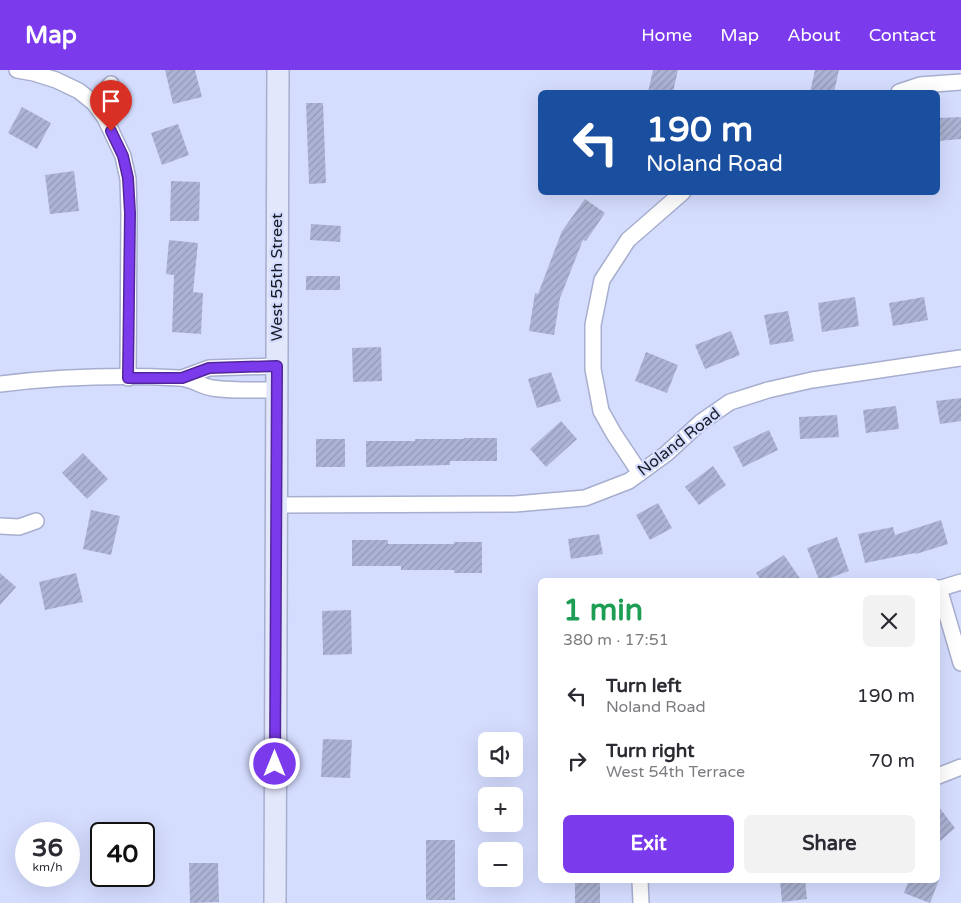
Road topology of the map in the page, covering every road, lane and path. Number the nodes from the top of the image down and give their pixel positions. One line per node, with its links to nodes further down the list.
1 (17, 70): 6 (street)
2 (278, 70): 9 (street, West 55th Street)
3 (961, 82): 5 (street)
4 (111, 84): 6 (street)
5 (904, 90)
6 (94, 103): 10 (street)
7 (680, 195): 14 (street)
8 (961, 358): 14 (street, Noland Road)
9 (277, 366): 11 (street); 13 (street, West 55th Street)
10 (128, 378): 11 (street); 12 (street)
11 (182, 378): 13 (street)
12 (0, 384)
13 (276, 390): 15 (street, West 55th Street)
14 (640, 473): 15 (street, Noland Road)
15 (276, 505): 25 (street, West 55th Street)
16 (36, 521): 17 (street)
17 (0, 526)
18 (961, 582): 19 (street)
19 (940, 587)
20 (940, 594): 21 (street)
21 (961, 662)
22 (961, 767): 23 (street)
23 (940, 775)
24 (640, 883): 26 (street)
25 (275, 903)
26 (640, 903)

